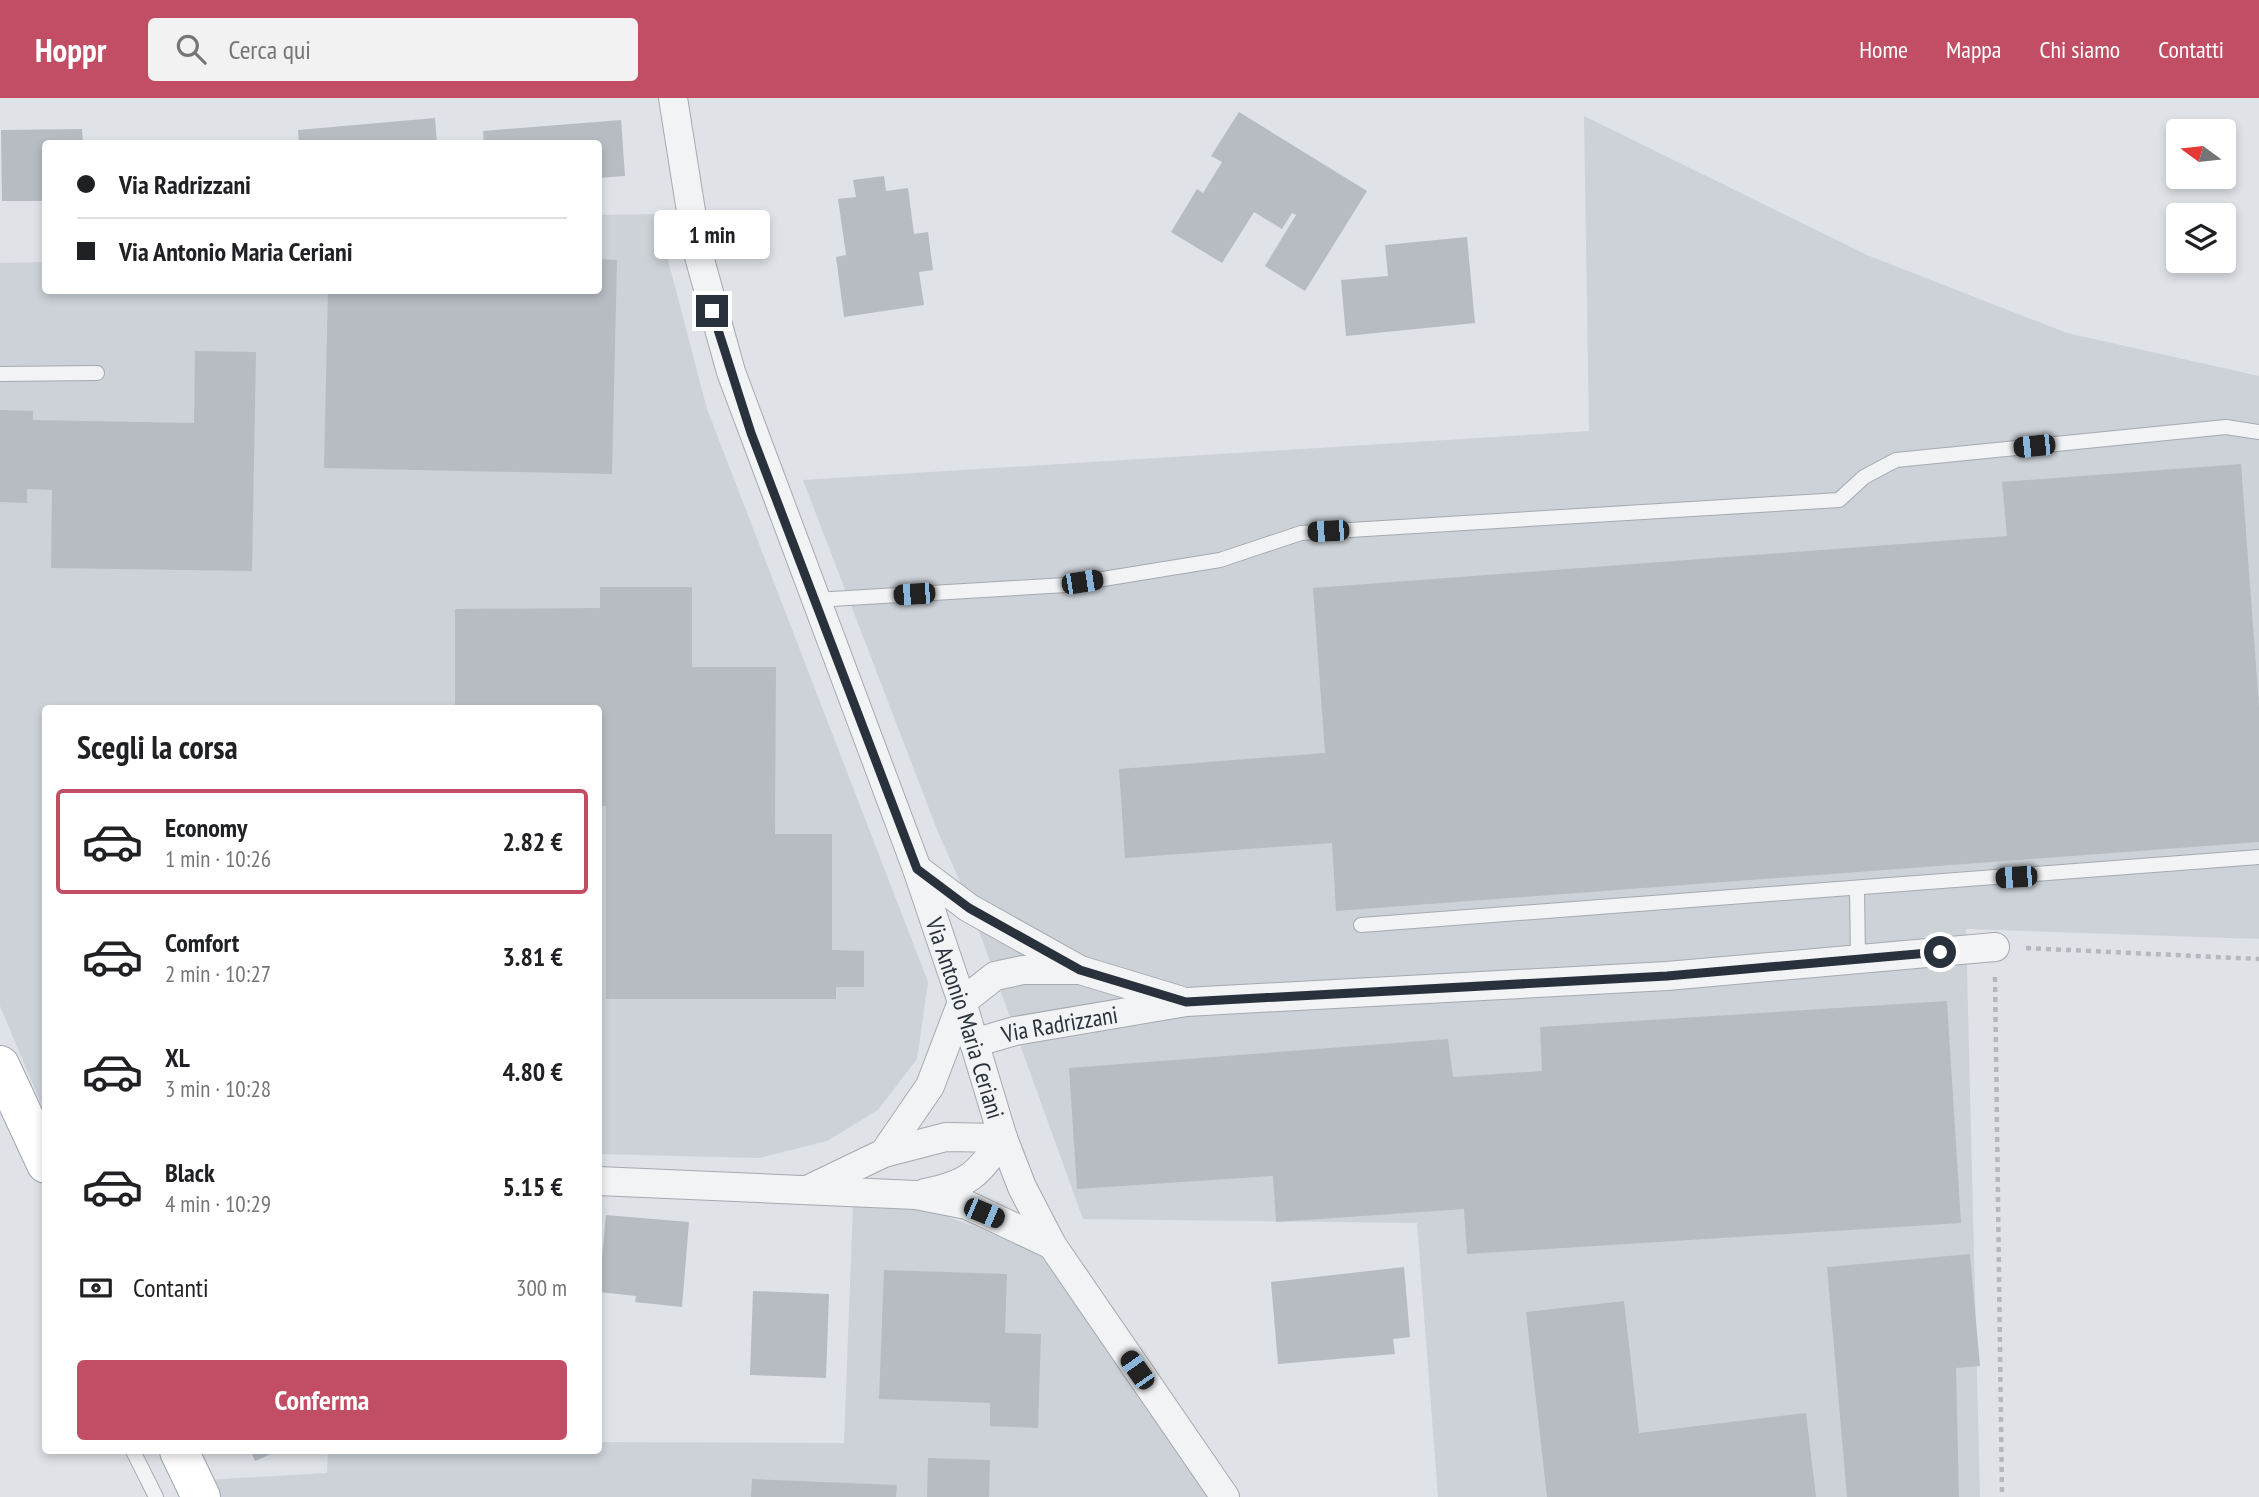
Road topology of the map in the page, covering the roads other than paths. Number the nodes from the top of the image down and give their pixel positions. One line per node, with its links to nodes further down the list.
1 (673, 98): 5 (street, Via Antonio Maria Ceriani)
2 (0, 373): 3 (lane)
3 (97, 373)
4 (2259, 432): 5 (lane)
5 (815, 600): 7 (street, Via Antonio Maria Ceriani)
6 (2259, 857): 8 (lane)
7 (917, 869): 12 (street, Via Radrizzani); 13 (street, Via Antonio Maria Ceriani)
8 (1857, 888): 9 (lane); 11 (lane)
9 (1361, 925)
10 (1995, 947): 11 (street, Via Radrizzani)
11 (1858, 959): 14 (street, Via Radrizzani)
12 (1080, 970): 13 (street, Via Radrizzani); 14 (street, Via Radrizzani)
13 (962, 1002): 15 (street, Via Antonio Maria Ceriani); 18 (street)
14 (1186, 1002): 15 (street, Via Radrizzani)
15 (974, 1043): 17 (street, Via Antonio Maria Ceriani)
16 (0, 1065): 19 (main road)
17 (1003, 1138): 18 (street); 22 (street); 23 (street, Via Antonio Maria Ceriani)
18 (884, 1153): 21 (street)
19 (42, 1155)
20 (602, 1181): 21 (street)
21 (805, 1191): 22 (street)
22 (916, 1195): 23 (street)
23 (1052, 1245): 28 (street, Via Antonio Maria Ceriani)
24 (134, 1454): 26 (lane)
25 (180, 1454): 27 (main road)
26 (156, 1497)
27 (201, 1497)
28 (1225, 1497)

